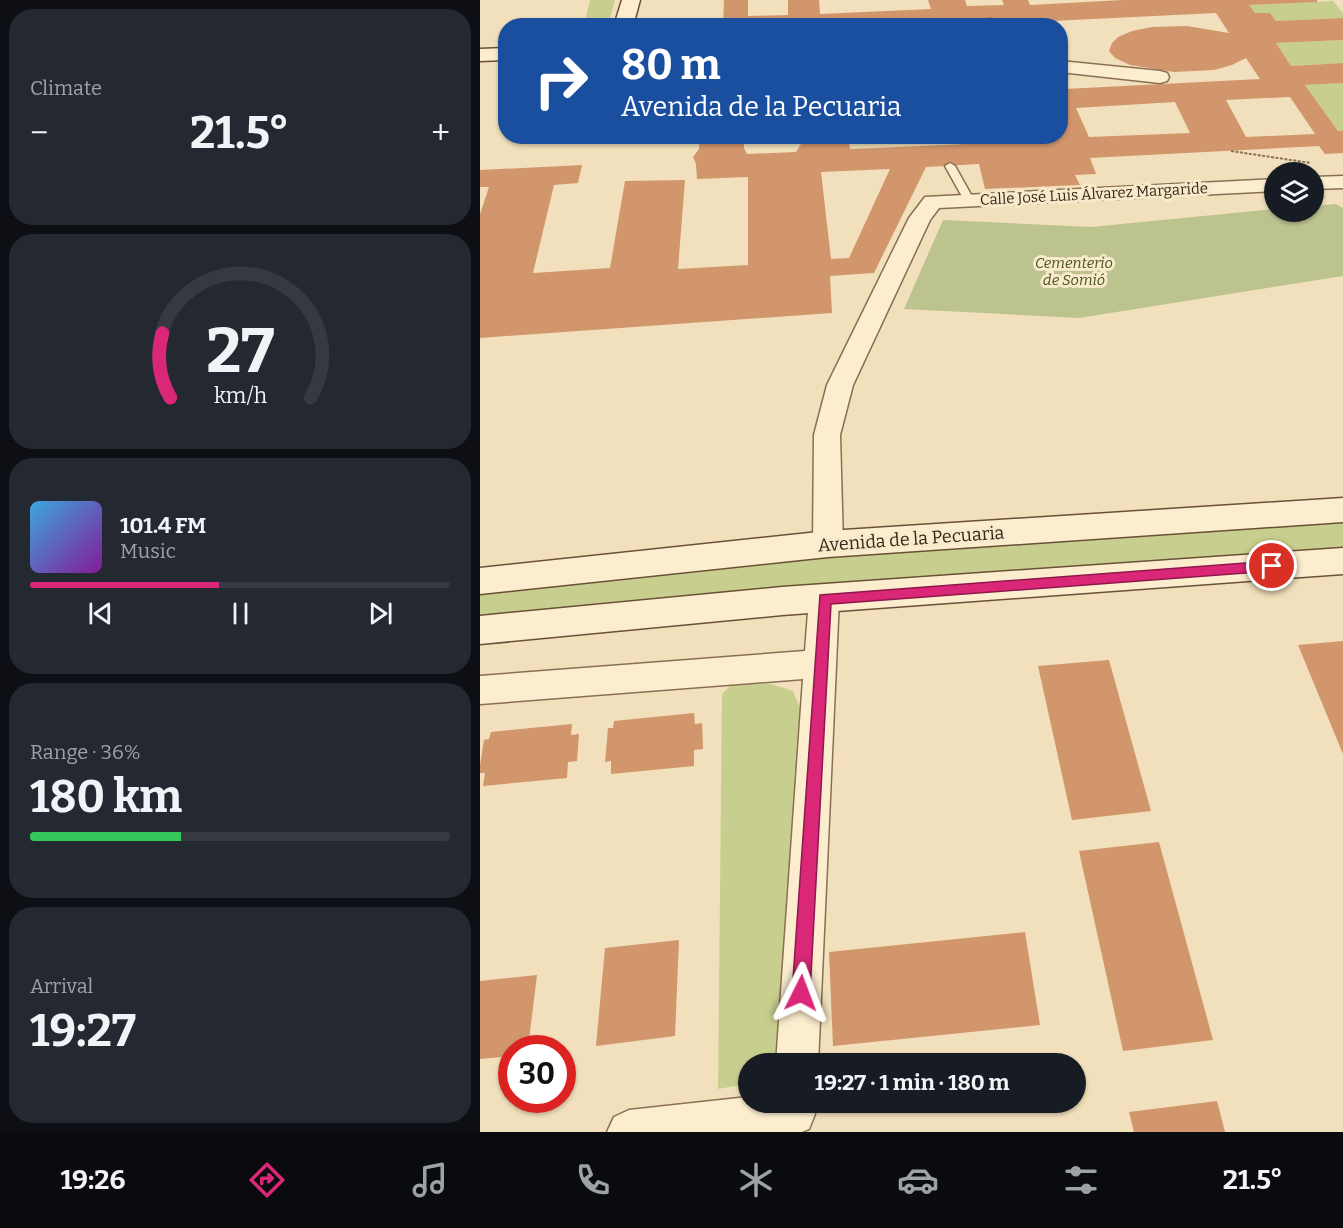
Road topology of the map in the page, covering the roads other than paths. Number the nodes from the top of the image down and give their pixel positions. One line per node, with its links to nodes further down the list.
1 (631, 0): 2 (street)
2 (627, 18)
3 (498, 54): 4 (street)
4 (480, 55)
5 (1068, 67): 6 (street)
6 (1160, 77)
7 (950, 165): 11 (lane)
8 (1324, 176): 9 (street)
9 (1343, 182)
10 (1264, 186): 11 (street, Calle José Luis Álvarez Margaride)
11 (969, 200): 13 (street, Calle José Luis Álvarez Margaride)
12 (1343, 510): 13 (street, Avenida de la Pecuaria)
13 (828, 544): 15 (street, Avenida de la Pecuaria)
14 (1343, 561): 16 (street)
15 (480, 581)
16 (825, 599): 17 (street); 18 (street)
17 (480, 630)
18 (821, 664): 19 (street); 20 (street)
19 (480, 690)
20 (798, 1053)
21 (794, 1116): 22 (street)
22 (629, 1132)

